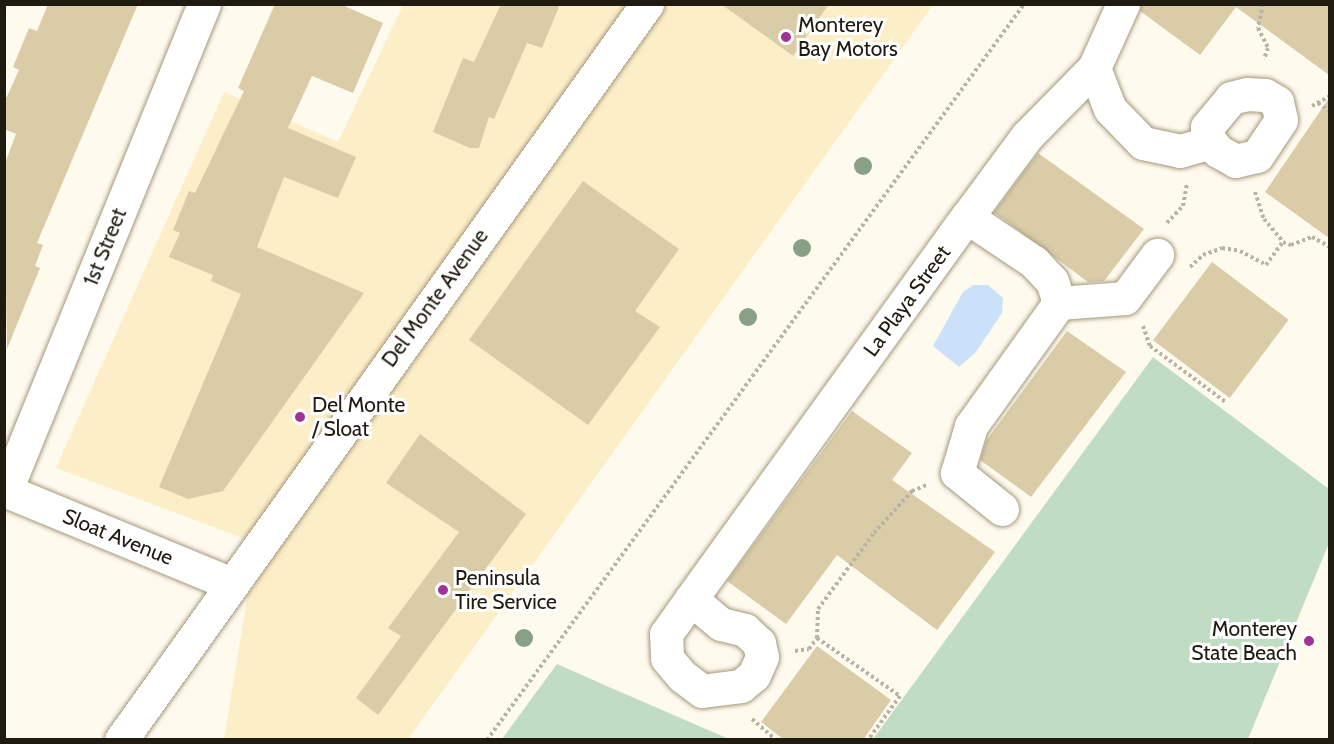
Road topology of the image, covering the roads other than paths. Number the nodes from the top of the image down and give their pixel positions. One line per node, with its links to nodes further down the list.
1 (204, 4): 9 (street, 1st Street)
2 (647, 4): 11 (street, Del Monte Avenue)
3 (1123, 4): 4 (street, La Playa Street)
4 (1094, 68): 5 (street); 6 (street, La Playa Street)
5 (1197, 146): 5 (street)
6 (967, 218): 8 (street); 12 (street, La Playa Street)
7 (1157, 255): 8 (street)
8 (1059, 303): 10 (street)
9 (5, 490): 11 (street, Sloat Avenue)
10 (1002, 509)
11 (232, 584): 13 (street, Del Monte Avenue)
12 (691, 600): 12 (street, La Playa Street)
13 (121, 740)

